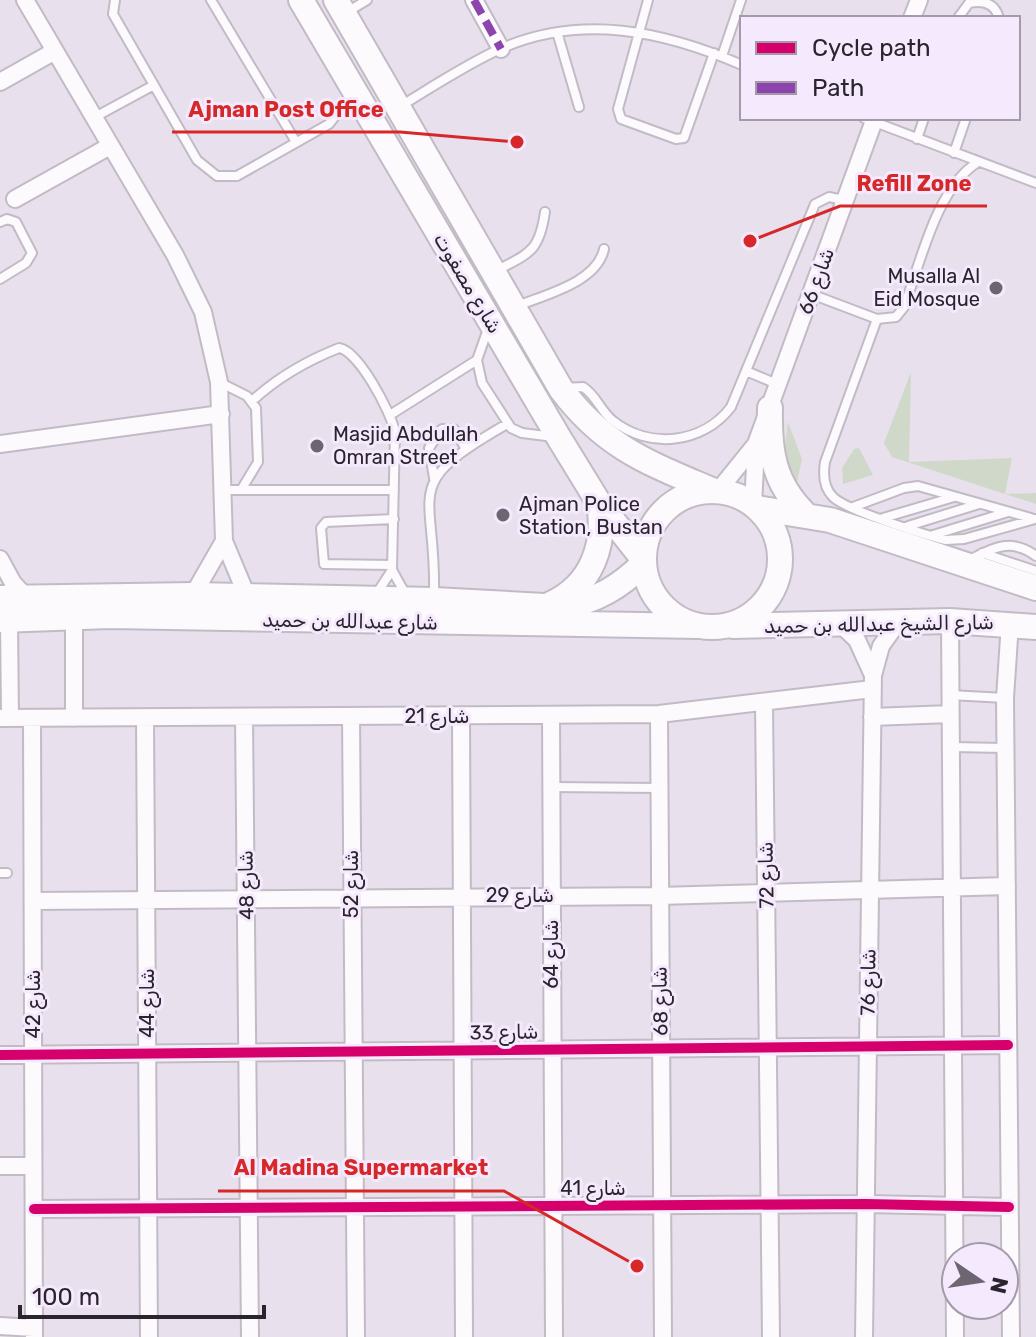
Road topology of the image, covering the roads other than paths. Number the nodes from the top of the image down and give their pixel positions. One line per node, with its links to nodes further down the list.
1 (25, 0): 15 (street)
2 (115, 0): 19 (lane)
3 (211, 0): 29 (lane)
4 (301, 0): 20 (street, شارع مصفوت)
5 (367, 0): 9 (lane)
6 (474, 0): 14 (street)
7 (648, 0): 12 (lane)
8 (741, 0): 16 (lane)
9 (340, 7): 21 (street, شارع مصفوت)
10 (959, 16): 11 (lane)
11 (998, 16)
12 (637, 31): 13 (lane); 16 (lane); 16 (lane)
13 (557, 32): 14 (lane); 22 (lane)
14 (501, 49): 21 (lane)
15 (55, 51): 18 (street); 23 (street)
16 (718, 54): 17 (lane)
17 (740, 64)
18 (0, 82)
19 (154, 85): 23 (lane); 29 (lane)
20 (354, 90): 29 (lane); 44 (street, شارع مصفوت)
21 (398, 107): 39 (street, شارع مصفوت)
22 (579, 107)
23 (93, 118): 30 (street)
24 (871, 120): 35 (street, شارع 66)
25 (873, 120): 28 (lane)
26 (923, 120): 28 (lane)
27 (965, 120): 31 (lane)
28 (917, 139): 31 (lane)
29 (296, 142)
30 (110, 146): 34 (street); 47 (street)
31 (954, 153): 32 (lane)
32 (978, 162): 33 (lane); 43 (lane)
33 (1036, 183)
34 (15, 199)
35 (845, 200): 41 (street, شارع 66); 46 (lane)
36 (545, 212): 39 (lane)
37 (0, 222): 40 (lane)
38 (604, 249): 42 (lane)
39 (494, 272): 42 (street, شارع مصفوت)
40 (0, 279)
41 (811, 294): 43 (lane); 48 (street, شارع 66)
42 (514, 308): 49 (street, شارع مصفوت)
43 (877, 319): 68 (lane)
44 (491, 322): 45 (lane); 55 (street, شارع مصفوت)
45 (477, 360): 53 (lane); 54 (lane)
46 (746, 371): 48 (lane); 49 (lane)
47 (219, 382): 50 (lane); 52 (street)
48 (778, 384): 51 (street, شارع 66)
49 (561, 389): 63 (street, شارع مصفوت)
50 (252, 401): 53 (lane); 61 (lane)
51 (770, 408): 57 (street, شارع 66); 70 (street)
52 (221, 414): 56 (street); 60 (street)
53 (390, 415): 62 (lane)
54 (507, 424): 55 (lane); 58 (lane)
55 (559, 438): 65 (street, شارع مصفوت)
56 (0, 444)
57 (756, 444): 63 (street, شارع 66); 67 (street, شارع 66)
58 (466, 449): 59 (lane); 59 (lane)
59 (434, 478): 89 (lane)
60 (223, 490): 61 (lane); 76 (street)
61 (241, 490): 62 (lane)
62 (394, 490): 72 (lane)
63 (716, 491): 67 (street); 80 (street)
64 (955, 497): 66 (lane); 68 (lane); 71 (lane)
65 (599, 503): 80 (street, شارع مصفوت); 90 (street)
66 (980, 504): 69 (lane); 74 (lane)
67 (755, 506): 70 (street); 97 (street)
68 (852, 508): 71 (lane)
69 (1009, 512): 73 (lane); 75 (lane)
70 (806, 515): 79 (street)
71 (882, 518): 74 (lane)
72 (394, 519): 81 (lane); 81 (lane)
73 (1035, 520): 75 (lane)
74 (907, 527): 75 (lane)
75 (933, 535)
76 (224, 541): 84 (street); 86 (street)
77 (1036, 556): 79 (lane)
78 (0, 559): 85 (street)
79 (972, 559): 82 (lane); 83 (street)
80 (644, 561): 90 (street, شارع عبدالله بن حميد); 97 (street)
81 (392, 568): 87 (lane); 88 (lane)
82 (1036, 571)
83 (1036, 588)
84 (193, 595): 85 (street, شارع عبدالله بن حميد); 86 (street, شارع عبدالله بن حميد)
85 (25, 596): 91 (street, شارع عبدالله بن حميد)
86 (247, 596): 87 (street, شارع عبدالله بن حميد)
87 (372, 598): 88 (street, شارع عبدالله بن حميد)
88 (408, 599): 89 (street, شارع عبدالله بن حميد)
89 (434, 600): 90 (street, شارع عبدالله بن حميد)
90 (544, 607)
91 (3, 613): 92 (street, شارع عبدالله بن حميد); 110 (street)
92 (74, 616): 97 (street, شارع عبدالله بن حميد); 111 (street)
93 (950, 621): 95 (street, شارع الشيخ عبدالله بن حميد); 96 (street, شارع الشيخ عبدالله بن حميد); 100 (street)
94 (838, 622): 95 (street, شارع الشيخ عبدالله بن حميد); 97 (street, شارع الشيخ عبدالله بن حميد); 99 (street, شارع 76)
95 (898, 622): 99 (street, شارع 76)
96 (1010, 623): 98 (street, شارع الشيخ عبدالله بن حميد); 101 (street)
97 (711, 626)
98 (1036, 627)
99 (873, 682): 102 (street, شارع 21); 109 (street, شارع 76)
100 (950, 695): 101 (lane); 104 (street)
101 (1005, 698): 115 (street)
102 (764, 704): 103 (street, شارع 21); 121 (street, شارع 72)
103 (659, 714): 105 (street, شارع 21); 117 (street, شارع 68)
104 (950, 714): 109 (street); 114 (street)
105 (551, 715): 107 (street, شارع 21); 116 (street, شارع 64)
106 (351, 716): 107 (street, شارع 21); 108 (street, شارع 21); 125 (street, شارع 52)
107 (461, 716): 122 (street)
108 (244, 717): 112 (street, شارع 21); 126 (street, شارع 48)
109 (872, 717): 120 (street, شارع 76)
110 (5, 718): 113 (street, شارع 21)
111 (74, 718): 112 (street, شارع 21); 113 (street, شارع 21)
112 (145, 718): 127 (street, شارع 44)
113 (32, 719): 128 (street, شارع 42)
114 (950, 747): 115 (lane); 119 (street)
115 (1006, 748): 118 (street)
116 (551, 787): 117 (lane); 123 (street, شارع 64)
117 (659, 788): 124 (street, شارع 68)
118 (1007, 886): 119 (street, شارع 29); 131 (street)
119 (952, 888): 120 (street, شارع 29); 130 (street)
120 (870, 892): 121 (street, شارع 29); 129 (street, شارع 76)
121 (766, 894): 124 (street, شارع 29); 132 (street, شارع 72)
122 (463, 895): 123 (street, شارع 29); 125 (street, شارع 29); 135 (street)
123 (551, 896): 124 (street, شارع 29); 134 (street, شارع 64)
124 (659, 896): 133 (street, شارع 68)
125 (351, 897): 126 (street, شارع 29); 136 (street, شارع 52)
126 (246, 898): 127 (street, شارع 29); 137 (street, شارع 48)
127 (147, 900): 128 (street, شارع 29); 138 (street, شارع 44)
128 (33, 901): 140 (street, شارع 42)
129 (868, 1044): 130 (street, شارع 33); 132 (street, شارع 33); 143 (street, شارع 76)
130 (953, 1045): 131 (street, شارع 33); 149 (street)
131 (1008, 1045): 150 (street)
132 (769, 1046): 133 (street, شارع 33); 144 (street, شارع 72)
133 (661, 1047): 134 (street, شارع 33); 146 (street, شارع 68)
134 (552, 1049): 135 (street, شارع 33); 145 (street, شارع 64)
135 (465, 1050): 136 (street, شارع 33); 148 (street)
136 (352, 1052): 137 (street, شارع 33); 147 (street, شارع 52)
137 (247, 1053): 138 (street, شارع 33); 152 (street, شارع 48)
138 (148, 1054): 140 (street, شارع 33); 151 (street, شارع 44)
139 (0, 1055): 140 (street, شارع 33)
140 (33, 1055): 142 (street, شارع 42)
141 (0, 1166): 142 (street)
142 (33, 1166): 153 (street, شارع 42)
143 (866, 1204): 144 (street, شارع 41); 149 (street, شارع 41); 163 (street, شارع 76)
144 (770, 1205): 146 (street, شارع 41); 162 (street, شارع 72)
145 (553, 1206): 146 (street, شارع 41); 148 (street, شارع 41); 160 (street, شارع 64)
146 (662, 1206): 161 (street, شارع 68)
147 (354, 1207): 148 (street, شارع 41); 152 (street, شارع 41); 158 (street, شارع 52)
148 (465, 1207): 159 (street)
149 (955, 1207): 150 (street, شارع 41); 164 (street)
150 (1009, 1207): 165 (street)
151 (149, 1208): 152 (street, شارع 41); 153 (street, شارع 41); 156 (street, شارع 44)
152 (249, 1208): 157 (street, شارع 48)
153 (34, 1209): 155 (street, شارع 42)
154 (0, 1326): 155 (street)
155 (34, 1332)
156 (149, 1337)
157 (250, 1337)
158 (356, 1337)
159 (464, 1337)
160 (554, 1337)
161 (663, 1337)
162 (771, 1337)
163 (864, 1337)
164 (955, 1337)
165 (1011, 1337)

